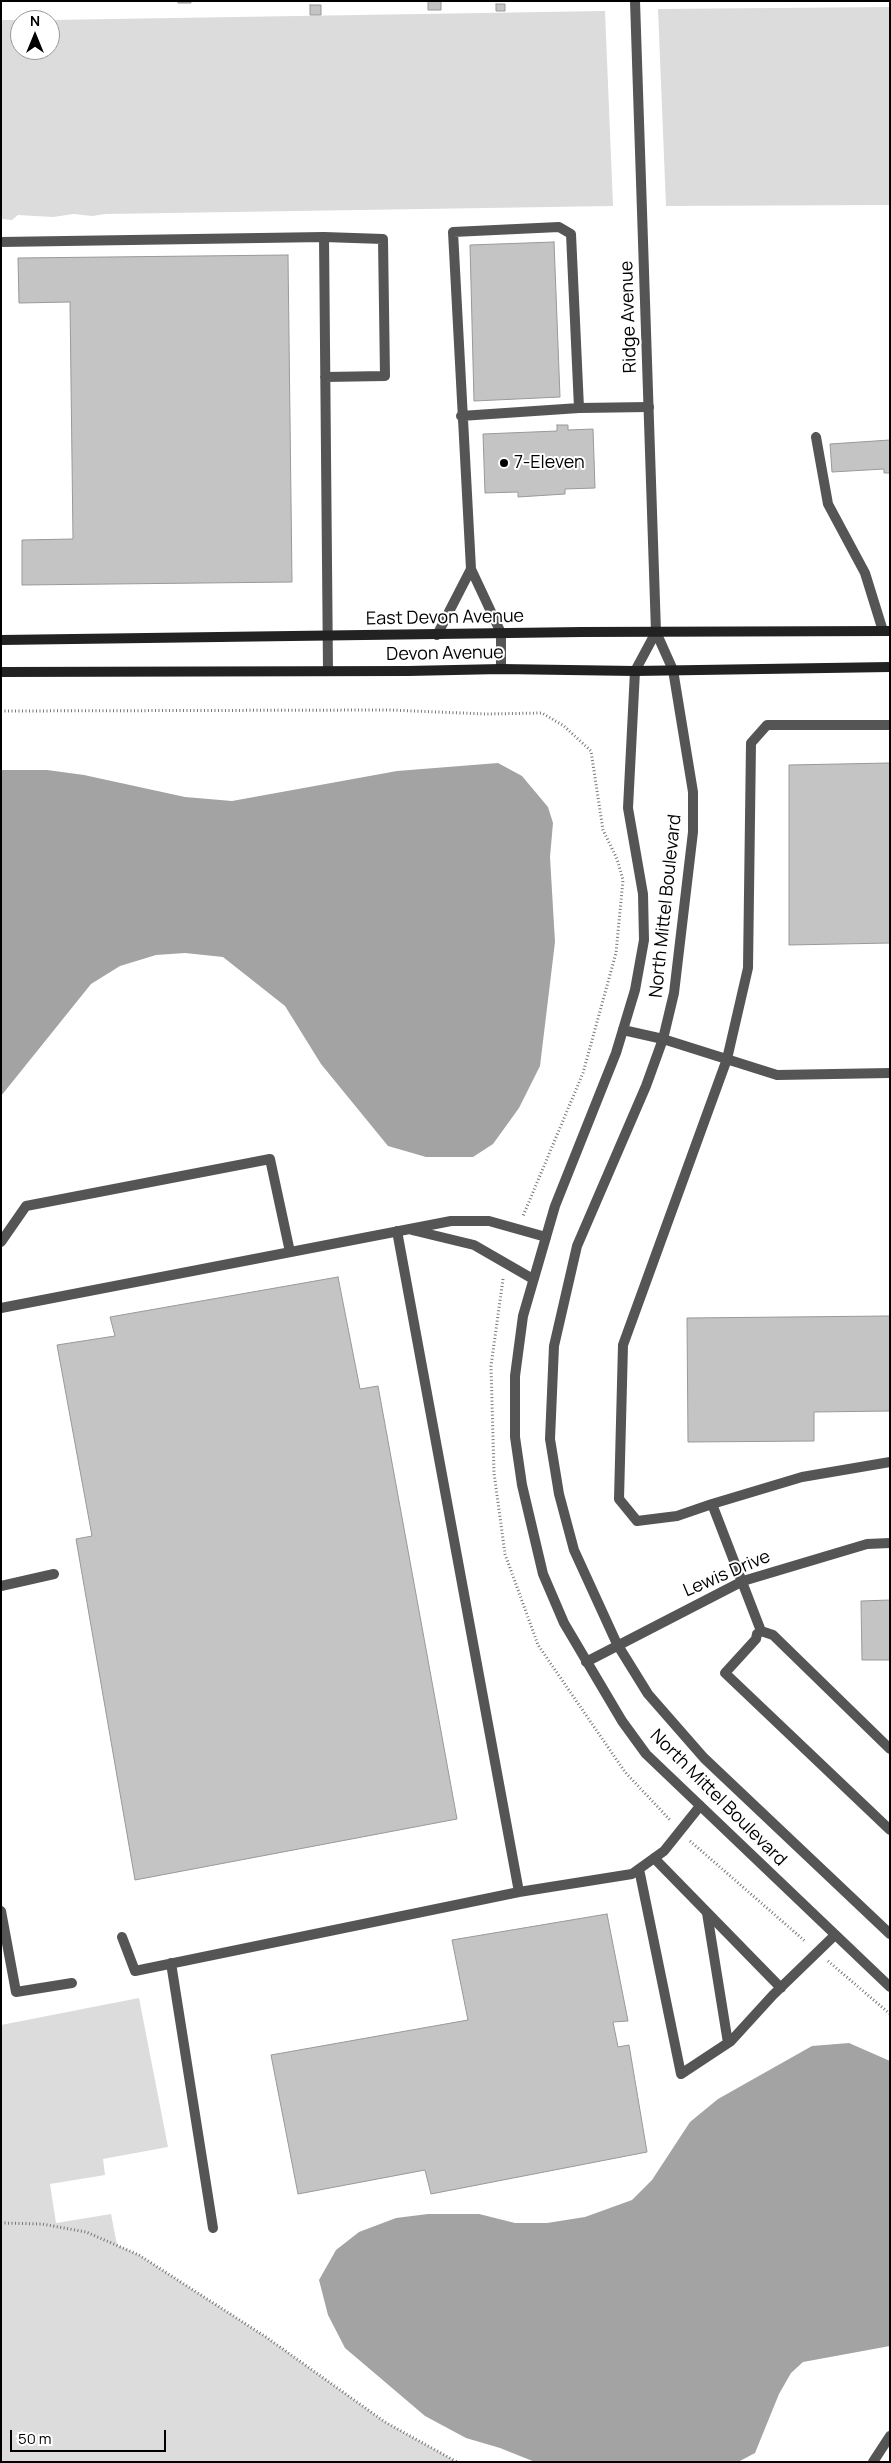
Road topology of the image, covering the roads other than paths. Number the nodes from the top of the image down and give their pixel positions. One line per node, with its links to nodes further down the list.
1 (635, 1): 5 (street, Ridge Avenue)
2 (324, 237): 3 (street); 4 (street); 4 (street)
3 (1, 242)
4 (325, 377): 14 (street)
5 (648, 407): 6 (street); 11 (street, Ridge Avenue)
6 (579, 408): 7 (street); 7 (street)
7 (461, 416): 9 (street)
8 (816, 437): 10 (street)
9 (471, 569): 12 (street); 13 (street)
10 (886, 631): 11 (main road, East Devon Avenue)
11 (656, 632): 12 (main road, East Devon Avenue); 19 (street, North Mittel Boulevard); 20 (street, North Mittel Boulevard)
12 (501, 633): 13 (main road, East Devon Avenue); 17 (street)
13 (438, 635): 14 (main road, East Devon Avenue)
14 (326, 636): 15 (main road, East Devon Avenue); 18 (street)
15 (1, 640)
16 (890, 667): 19 (main road, Devon Avenue)
17 (501, 669): 18 (main road, Devon Avenue); 20 (main road, Devon Avenue)
18 (328, 670): 21 (main road, Devon Avenue)
19 (673, 670): 20 (main road, Devon Avenue); 24 (street, North Mittel Boulevard)
20 (635, 671): 23 (street, North Mittel Boulevard)
21 (1, 672)
22 (890, 724): 25 (street)
23 (623, 1030): 24 (street); 29 (street, North Mittel Boulevard)
24 (663, 1039): 25 (street); 41 (street, North Mittel Boulevard)
25 (727, 1059): 26 (street); 35 (street)
26 (890, 1073)
27 (408, 1229): 28 (street); 29 (street); 32 (street)
28 (397, 1231): 31 (street); 48 (street)
29 (546, 1237): 32 (street, North Mittel Boulevard)
30 (1, 1242): 31 (street)
31 (290, 1252): 33 (street)
32 (533, 1279): 42 (street, North Mittel Boulevard)
33 (1, 1308)
34 (890, 1462): 35 (street)
35 (712, 1504): 38 (street)
36 (890, 1543): 38 (street, Lewis Drive)
37 (54, 1574): 39 (street)
38 (743, 1580): 40 (street); 41 (street, Lewis Drive)
39 (1, 1586)
40 (761, 1631): 43 (street); 45 (street)
41 (617, 1644): 42 (street, Lewis Drive); 51 (street, North Mittel Boulevard)
42 (586, 1662): 44 (street, North Mittel Boulevard)
43 (890, 1749)
44 (700, 1806): 46 (street); 52 (street, North Mittel Boulevard)
45 (890, 1830)
46 (654, 1858): 47 (street); 50 (street)
47 (639, 1869): 48 (street); 58 (street)
48 (519, 1892): 54 (street)
49 (1, 1911): 55 (street)
50 (707, 1913): 57 (street); 58 (street)
51 (890, 1934)
52 (835, 1935): 56 (street, North Mittel Boulevard); 57 (street)
53 (122, 1937): 54 (street)
54 (170, 1963): 59 (street)
55 (72, 1983)
56 (890, 1987)
57 (781, 1988): 58 (street)
58 (728, 2043)
59 (213, 2228)
60 (890, 2436): 61 (street)
61 (874, 2462)

